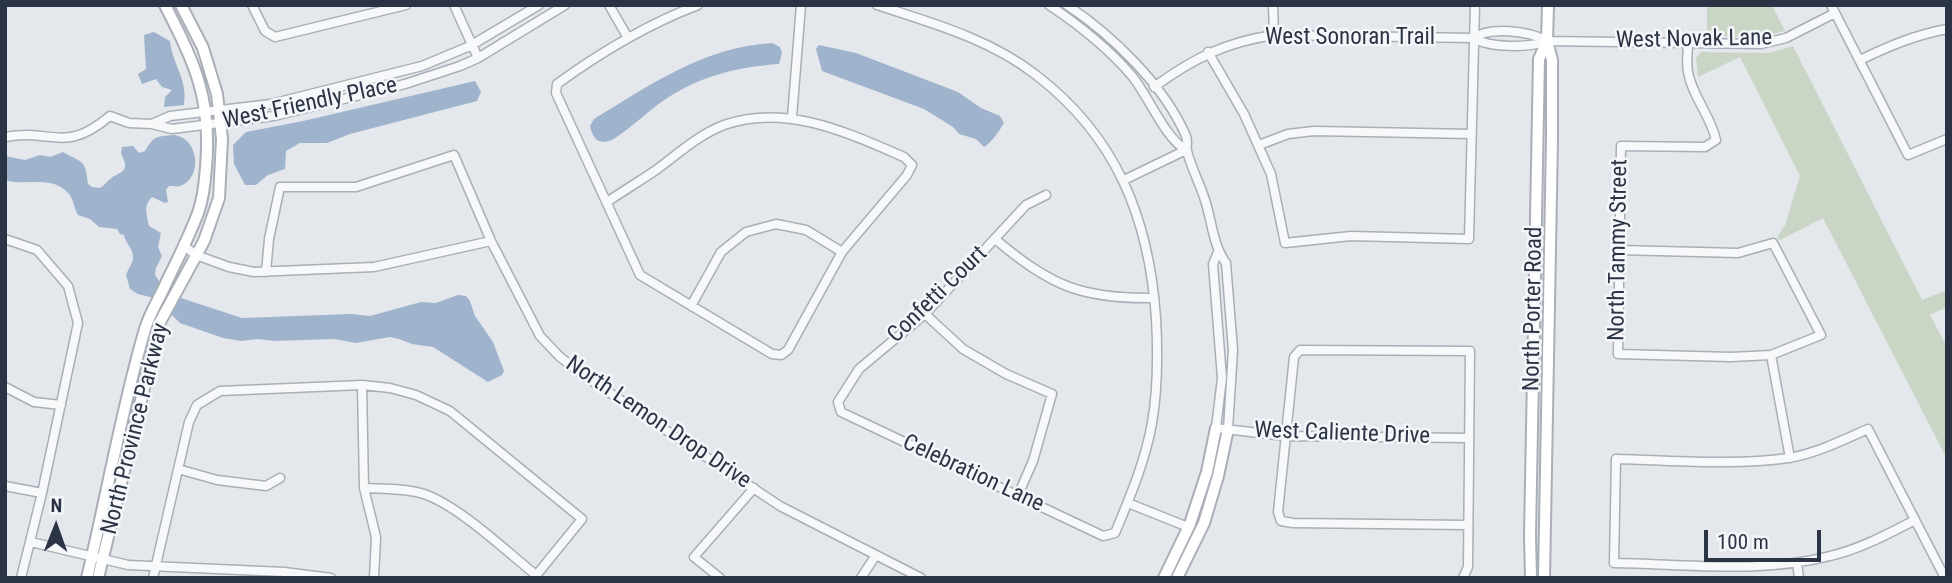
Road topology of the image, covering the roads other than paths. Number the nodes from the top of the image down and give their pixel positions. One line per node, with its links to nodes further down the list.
1 (165, 5): 31 (street, North Province Parkway)
2 (181, 5): 30 (street, North Province Parkway)
3 (252, 5): 17 (street)
4 (406, 5): 17 (street)
5 (454, 5): 25 (street)
6 (539, 5): 25 (street, West Friendly Place)
7 (565, 5): 27 (street, West Friendly Place)
8 (609, 5): 21 (street)
9 (698, 5): 21 (street)
10 (801, 5): 32 (street)
11 (877, 5): 41 (street)
12 (1067, 5): 29 (street)
13 (1273, 5): 20 (street)
14 (1475, 5): 22 (street)
15 (1548, 5): 23 (street, North Porter Road)
16 (1056, 7): 40 (street)
17 (378, 9)
18 (1833, 9): 24 (street, West Novak Lane); 28 (street)
19 (1947, 29): 28 (street)
20 (1274, 35): 22 (street, West Sonoran Trail); 26 (street, West Sonoran Trail)
21 (628, 37): 43 (street)
22 (1474, 38): 23 (street, West Sonoran Trail); 23 (street, West Sonoran Trail); 36 (street)
23 (1547, 41): 24 (street, West Novak Lane); 95 (street, North Porter Road); 96 (street, North Porter Road)
24 (1688, 43): 48 (street, North Tammy Street)
25 (470, 46): 27 (street); 30 (street, West Friendly Place)
26 (1208, 52): 29 (street, West Sonoran Trail); 39 (street)
27 (478, 58): 33 (street, West Friendly Place)
28 (1860, 60): 38 (street)
29 (1154, 87): 40 (street)
30 (220, 111): 31 (street, West Friendly Place); 33 (street, North Province Parkway)
31 (206, 113): 34 (street, West Friendly Place); 35 (street, North Province Parkway)
32 (792, 117): 43 (street); 49 (street)
33 (222, 123): 35 (street, West Friendly Place); 51 (street, North Province Parkway)
34 (152, 124): 35 (street, West Friendly Place); 37 (street)
35 (208, 125): 47 (street, North Province Parkway)
36 (1471, 134): 39 (street); 39 (street)
37 (5, 136)
38 (1947, 139)
39 (1259, 145)
40 (1186, 150): 41 (street); 50 (street)
41 (1124, 180): 54 (street)
42 (1046, 195): 45 (street, Confetti Court)
43 (607, 202): 55 (street)
44 (5, 239): 61 (street)
45 (995, 239): 54 (street); 56 (street, Confetti Court)
46 (491, 241): 52 (street); 52 (street, North Lemon Drop Drive); 70 (street, North Lemon Drop Drive)
47 (183, 245): 51 (street); 53 (street, North Province Parkway)
48 (1619, 250): 57 (street, North Tammy Street); 57 (street)
49 (842, 252): 55 (street); 55 (street)
50 (1218, 252): 62 (street); 62 (street)
51 (196, 255): 52 (street); 53 (street, North Province Parkway)
52 (266, 272)
53 (171, 287): 79 (street, North Province Parkway); 79 (street, North Province Parkway)
54 (1154, 299): 73 (street)
55 (691, 306)
56 (925, 314): 60 (street, Confetti Court); 72 (street)
57 (1771, 355): 65 (street)
58 (362, 385): 66 (street); 69 (street); 82 (street)
59 (5, 387): 61 (street)
60 (838, 402): 72 (street, Celebration Lane)
61 (61, 405): 71 (street)
62 (1222, 428): 63 (street, West Caliente Drive); 76 (street); 93 (street)
63 (1285, 436): 64 (street, West Caliente Drive); 64 (street); 75 (street)
64 (1469, 438): 75 (street)
65 (1790, 458): 74 (street); 80 (street)
66 (178, 469): 67 (street); 81 (street)
67 (280, 478)
68 (5, 486): 71 (street)
69 (364, 488): 82 (street); 88 (street)
70 (754, 488): 78 (street, North Lemon Drop Drive); 89 (street)
71 (42, 493): 77 (street)
72 (1018, 495): 73 (street, Celebration Lane)
73 (1128, 503): 76 (street)
74 (1915, 520): 80 (street); 98 (street)
75 (1467, 525): 94 (street)
76 (1188, 527): 92 (street)
77 (31, 542): 79 (street); 83 (street)
78 (876, 555): 90 (street); 91 (street, North Lemon Drop Drive)
79 (97, 558): 81 (street); 84 (street, North Province Parkway); 85 (street, North Province Parkway)
80 (1797, 563): 97 (street)
81 (155, 566): 86 (street); 87 (street)
82 (535, 576)
83 (21, 578)
84 (87, 578)
85 (98, 578)
86 (153, 578)
87 (331, 578)
88 (374, 578)
89 (720, 578)
90 (861, 578)
91 (921, 578)
92 (1164, 578)
93 (1177, 578)
94 (1463, 578)
95 (1531, 578)
96 (1544, 578)
97 (1799, 578)
98 (1943, 578)

